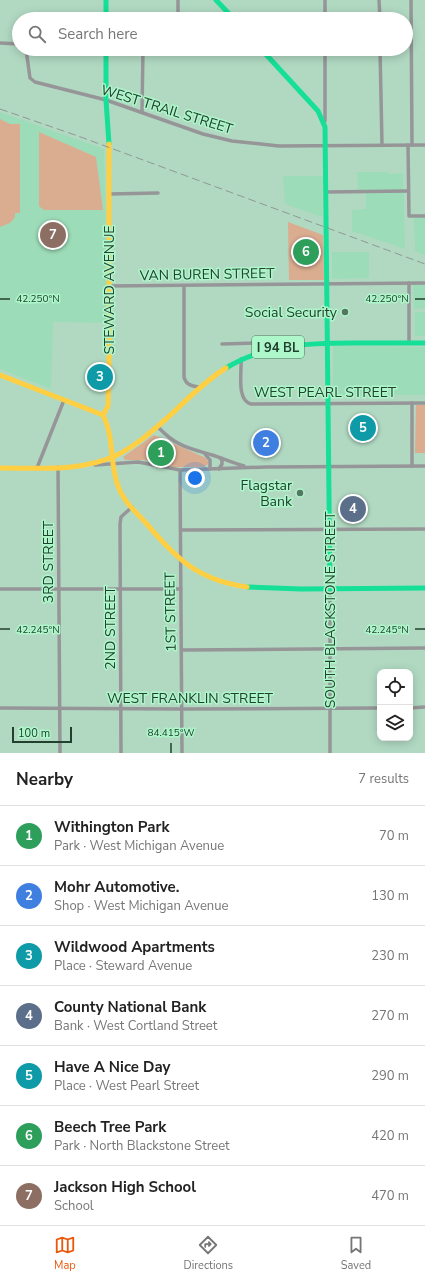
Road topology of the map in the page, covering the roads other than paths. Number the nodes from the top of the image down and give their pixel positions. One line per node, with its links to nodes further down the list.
1 (106, 0): 7 (main road)
2 (178, 0): 8 (street)
3 (216, 0): 9 (main road)
4 (325, 0): 10 (street)
5 (379, 0): 11 (street)
6 (411, 0): 12 (street)
7 (106, 12)
8 (178, 12)
9 (227, 12)
10 (325, 12)
11 (380, 12)
12 (411, 12)
13 (0, 43): 14 (street)
14 (12, 44)
15 (27, 56): 22 (street, WEST TRAIL STREET)
16 (106, 56): 22 (main road, STEWARD AVENUE)
17 (143, 56): 23 (street)
18 (267, 56): 24 (main road)
19 (325, 56): 24 (street)
20 (380, 56): 25 (street)
21 (411, 56): 26 (street)
22 (106, 100): 23 (street, WEST TRAIL STREET); 32 (main road, STEWARD AVENUE)
23 (142, 112): 28 (street, WEST TRAIL STREET)
24 (325, 124): 28 (main road, SOUTH BLACKSTONE STREET)
25 (382, 145): 26 (street, WEST TRAIL STREET); 28 (street, WEST TRAIL STREET)
26 (410, 145): 27 (street, WEST TRAIL STREET); 30 (street)
27 (425, 145)
28 (326, 146): 29 (main road, SOUTH BLACKSTONE STREET)
29 (326, 192): 30 (street); 36 (main road, SOUTH BLACKSTONE STREET)
30 (408, 192): 33 (street)
31 (158, 193): 32 (street)
32 (109, 194): 37 (main road, STEWARD AVENUE)
33 (425, 216)
34 (409, 283): 35 (street, VAN BUREN STREET); 36 (street, VAN BUREN STREET); 40 (street)
35 (425, 283)
36 (327, 284): 38 (street, VAN BUREN STREET); 39 (main road, SOUTH BLACKSTONE STREET)
37 (109, 286): 38 (street, VAN BUREN STREET); 51 (main road, STEWARD AVENUE)
38 (184, 286): 46 (street)
39 (328, 343): 40 (main road, I 94 BL); 43 (main road, I 94 BL); 48 (main road, SOUTH BLACKSTONE STREET)
40 (409, 343): 41 (main road, I 94 BL)
41 (425, 343)
42 (222, 344): 43 (street)
43 (262, 351): 44 (main road, I 94 BL)
44 (241, 359): 46 (main road, I 94 BL); 48 (street, WEST PEARL STREET)
45 (0, 375): 47 (main road)
46 (199, 387): 52 (main road, I 94 BL)
47 (64, 400): 51 (main road); 64 (street)
48 (328, 403): 49 (street, WEST PEARL STREET); 62 (main road, SOUTH BLACKSTONE STREET)
49 (412, 403): 50 (street, WEST PEARL STREET); 58 (street)
50 (425, 403)
51 (103, 416): 54 (main road)
52 (158, 427): 53 (street); 54 (main road, I 94 BL)
53 (204, 454): 55 (street); 65 (street)
54 (113, 457): 56 (main road, I 94 BL); 57 (main road)
55 (219, 457): 61 (street); 66 (street)
56 (89, 464): 57 (street); 60 (main road, I 94 BL)
57 (114, 464): 67 (street); 68 (main road)
58 (412, 466): 59 (street); 62 (street)
59 (425, 466)
60 (58, 467): 64 (main road, I 94 BL); 75 (street, 3RD STREET)
61 (249, 467): 62 (street); 66 (street)
62 (328, 467): 71 (main road, SOUTH BLACKSTONE STREET)
63 (0, 468): 64 (main road, I 94 BL)
64 (37, 468)
65 (210, 469): 66 (street); 67 (street)
66 (219, 469)
67 (180, 470): 70 (street, 1ST STREET)
68 (132, 507): 72 (main road); 76 (street, 2ND STREET)
69 (425, 529): 71 (street)
70 (181, 530): 71 (street); 72 (street, 1ST STREET)
71 (329, 530): 78 (main road, SOUTH BLACKSTONE STREET)
72 (181, 561): 77 (street, 1ST STREET); 78 (main road)
73 (425, 588): 78 (main road)
74 (0, 589): 75 (street)
75 (59, 589): 76 (street); 87 (street, 3RD STREET)
76 (120, 589): 77 (street); 88 (street, 2ND STREET)
77 (181, 589): 81 (street, 1ST STREET)
78 (330, 589): 80 (street, SOUTH BLACKSTONE STREET)
79 (425, 648): 80 (street)
80 (330, 649): 81 (street); 84 (street, SOUTH BLACKSTONE STREET)
81 (182, 650): 89 (street, 1ST STREET)
82 (425, 707): 86 (street)
83 (0, 708): 87 (street, WEST FRANKLIN STREET)
84 (330, 708): 85 (street, WEST FRANKLIN STREET); 89 (street, WEST FRANKLIN STREET); 93 (street, SOUTH BLACKSTONE STREET)
85 (377, 708)
86 (413, 708)
87 (60, 709): 88 (street, WEST FRANKLIN STREET); 90 (street, 3RD STREET)
88 (121, 709): 89 (street, WEST FRANKLIN STREET); 91 (street, 2ND STREET)
89 (183, 710): 92 (street, 1ST STREET)
90 (60, 753)
91 (121, 753)
92 (182, 753)
93 (330, 753)

